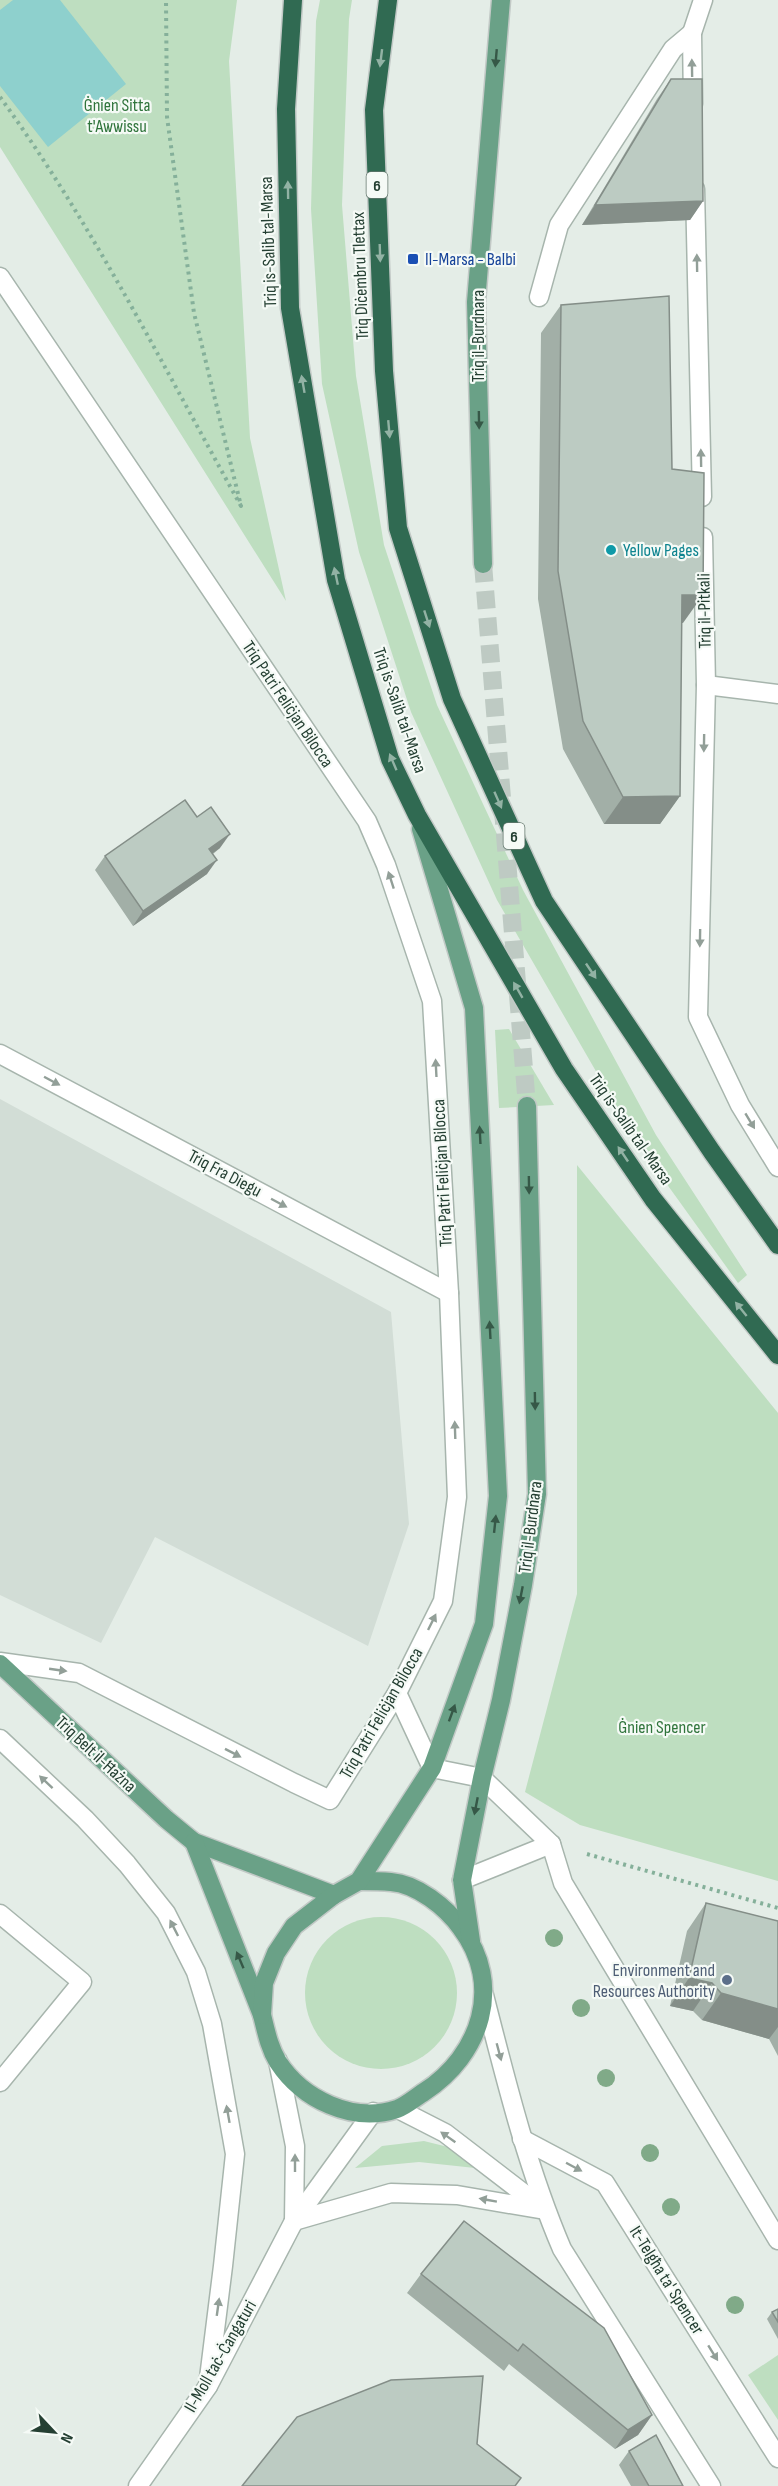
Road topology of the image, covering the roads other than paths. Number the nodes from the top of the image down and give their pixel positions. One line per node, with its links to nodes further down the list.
1 (388, 0): 17 (highway, Triq Diċembru Tlettax / 6, one-way to 17)
2 (501, 0): 10 (main road, Triq il-Burdnara, one-way to 10)
3 (703, 0): 5 (street)
4 (293, 4): 13 (highway, Triq is-Salib tal-Marsa, one-way to 4)
5 (692, 33): 6 (street, one-way to 5); 9 (street)
6 (694, 128)
7 (695, 175): 11 (street, Triq il-Pitkali, one-way to 7)
8 (0, 277): 18 (street, Triq Patri Feliċjan Bilocca, one-way to 8)
9 (539, 297)
10 (483, 564)
11 (706, 685): 12 (street); 16 (street, Triq il-Pitkali, one-way to 16)
12 (778, 694)
13 (417, 815): 19 (highway, Triq is-Salib tal-Marsa, one-way to 13); 23 (main road, one-way to 13)
14 (0, 1054): 18 (street, Triq Fra Diegu, one-way to 18)
15 (527, 1106): 24 (main road, Triq il-Burdnara, one-way to 24)
16 (778, 1167)
17 (778, 1245)
18 (449, 1293): 21 (street, Triq Patri Feliċjan Bilocca, one-way to 18)
19 (778, 1355)
20 (0, 1663): 21 (street, Triq Patri Feliċjan Bilocca, one-way to 21); 25 (main road, Triq Belt il-Ħażna)
21 (397, 1693): 23 (street)
22 (0, 1738): 42 (street, one-way to 22)
23 (432, 1768): 24 (street); 28 (main road)
24 (482, 1778): 26 (street); 27 (main road, Triq il-Burdnara, one-way to 27)
25 (194, 1842): 29 (main road); 33 (main road, one-way to 25)
26 (551, 1844): 27 (street); 41 (street)
27 (462, 1880): 31 (main road, Triq il-Burdnara)
28 (359, 1881): 29 (main road); 31 (main road)
29 (334, 1894): 33 (main road)
30 (0, 1914): 35 (street)
31 (471, 1941): 32 (main road)
32 (484, 1995): 36 (main road); 38 (street, one-way to 38)
33 (262, 2014): 34 (main road)
34 (278, 2061): 37 (main road); 40 (street, Il-Moll taċ-Ċangaturi, one-way to 34)
35 (0, 2082)
36 (398, 2109): 37 (main road); 39 (street, one-way to 36)
37 (373, 2112): 40 (street, Il-Moll taċ-Ċangaturi)
38 (522, 2139): 39 (street); 43 (street, It-Telgħa ta' Spencer, one-way to 43)
39 (545, 2210): 40 (street, one-way to 40); 45 (street)
40 (294, 2221): 42 (street, Il-Moll taċ-Ċangaturi)
41 (778, 2240)
42 (207, 2386): 44 (street, Il-Moll taċ-Ċangaturi)
43 (778, 2458)
44 (138, 2486)
45 (711, 2486)

